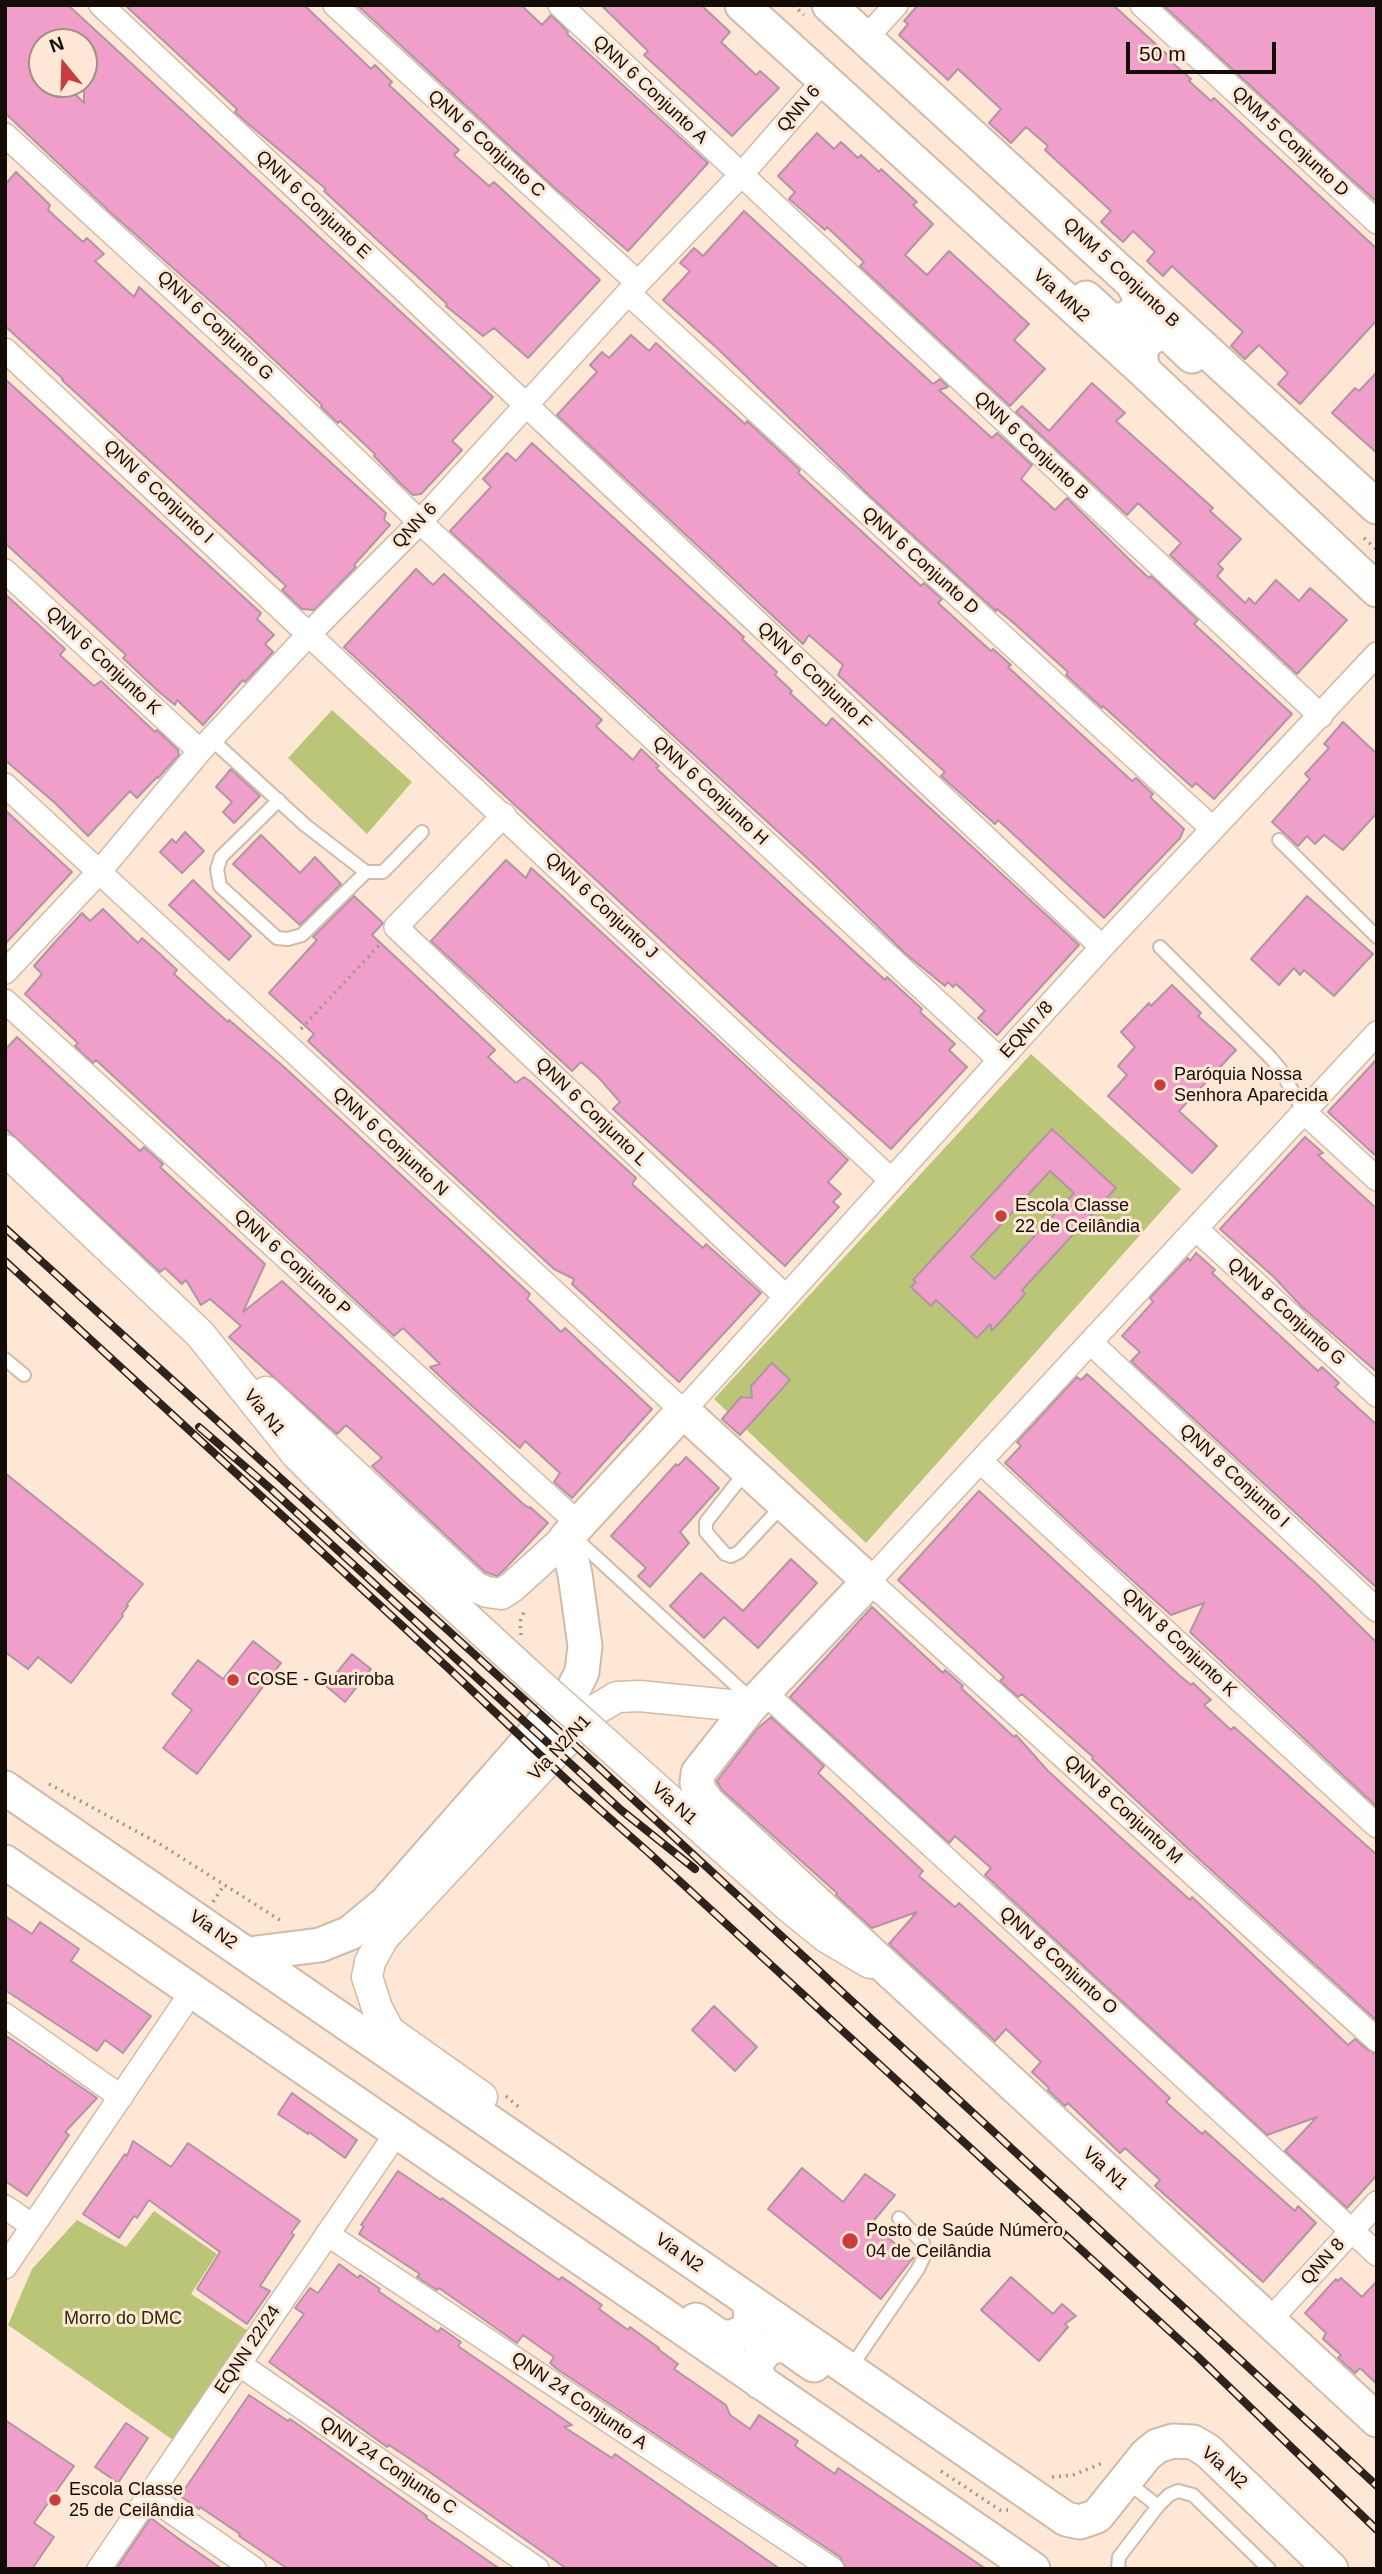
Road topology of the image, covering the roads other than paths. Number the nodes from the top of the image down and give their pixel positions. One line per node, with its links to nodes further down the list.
1 (101, 5): 18 (street, QNN 6 Conjunto E)
2 (335, 5): 15 (street, QNN 6 Conjunto C)
3 (560, 5): 11 (street, QNN 6 Conjunto A)
4 (742, 5): 9 (main road, Via MN2)
5 (829, 5): 8 (main road, QNM 5 Conjunto B)
6 (896, 5): 8 (street)
7 (1142, 5): 13 (street, QNM 5 Conjunto D)
8 (865, 39): 14 (main road, QNM 5 Conjunto B)
9 (824, 80): 11 (street, QNN 6); 12 (main road, Via MN2)
10 (5, 135): 21 (street, QNN 6 Conjunto G)
11 (741, 175): 15 (street, QNN 6); 26 (street, QNN 6 Conjunto B)
12 (938, 184): 14 (main road); 17 (main road, Via MN2)
13 (1377, 222)
14 (1131, 281): 19 (main road, QNM 5 Conjunto B)
15 (633, 288): 18 (street, QNN 6); 31 (street, QNN 6 Conjunto D)
16 (5, 350): 24 (street, QNN 6 Conjunto I)
17 (1144, 371): 19 (main road); 23 (main road, Via MN2)
18 (526, 405): 21 (street, QNN 6); 37 (street, QNN 6 Conjunto F)
19 (1317, 454): 20 (main road, QNM 5 Conjunto B)
20 (1377, 507)
21 (421, 522): 24 (street, QNN 6); 42 (street, QNN 6 Conjunto H)
22 (5, 570): 27 (street, QNN 6 Conjunto K)
23 (1377, 590)
24 (310, 633): 27 (street, QNN 6); 30 (street, QNN 6 Conjunto J)
25 (1377, 654): 26 (street, EQNn /8)
26 (1321, 716): 31 (street, EQNn /8)
27 (206, 745): 29 (lane); 34 (street, QNN 6)
28 (5, 785): 34 (street, QNN 6 Conjunto N)
29 (279, 800): 35 (lane); 35 (lane)
30 (503, 815): 46 (street, QNN 6 Conjunto J); 48 (street, QNN 6 Conjunto L)
31 (1213, 829): 37 (street, EQNn /8)
32 (422, 832): 35 (lane)
33 (1279, 840): 36 (lane)
34 (100, 871): 39 (street, QNN 6); 54 (street, QNN 6 Conjunto N)
35 (366, 872)
36 (1377, 937)
37 (1102, 947): 42 (street, EQNn /8)
38 (1160, 947): 43 (lane)
39 (5, 972)
40 (5, 1001): 58 (street, QNN 6 Conjunto P)
41 (1377, 1033): 43 (street)
42 (1000, 1060): 46 (street, EQNn /8)
43 (1304, 1112): 45 (street); 47 (street)
44 (5, 1150): 49 (street, Via N1)
45 (1377, 1179)
46 (891, 1180): 48 (street, EQNn /8)
47 (1196, 1229): 50 (street); 53 (street, QNN 8 Conjunto G)
48 (786, 1297): 54 (street, EQNn /8)
49 (200, 1334): 58 (street); 68 (street, Via N1, bridge)
50 (1091, 1343): 55 (street); 60 (street, QNN 8 Conjunto I)
51 (5, 1359): 52 (lane)
52 (24, 1375)
53 (1377, 1395)
54 (683, 1411): 56 (main road); 58 (main road)
55 (980, 1461): 59 (street); 64 (street, QNN 8 Conjunto K)
56 (748, 1470): 57 (main road); 57 (lane)
57 (784, 1503): 59 (main road)
58 (572, 1532): 61 (lane); 67 (main road)
59 (869, 1581): 61 (main road); 71 (street, QNN 8 Conjunto M)
60 (1377, 1610)
61 (756, 1700): 68 (main road); 74 (street, Via N2/N1); 80 (street, QNN 8 Conjunto O)
62 (5, 1788): 66 (main road, Via N2)
63 (5, 1807): 66 (main road)
64 (1377, 1826)
65 (5, 1862): 69 (main road)
66 (160, 1893): 67 (main road, Via N2)
67 (248, 1954): 74 (main road, Via N2)
68 (896, 1975): 85 (main road, Via N1)
69 (193, 1990): 72 (street); 73 (main road)
70 (5, 2015): 72 (street)
71 (1377, 2040)
72 (121, 2097): 78 (street)
73 (398, 2131): 79 (main road); 81 (street, EQNN 22/24)
74 (527, 2132): 84 (main road, Via N2)
75 (1377, 2203): 80 (street, QNN 8)
76 (5, 2207): 78 (street)
77 (899, 2218): 87 (lane)
78 (33, 2226): 83 (street)
79 (538, 2228): 84 (main road); 88 (main road)
80 (1352, 2230): 82 (street, QNN 8 Conjunto O); 85 (street, QNN 8)
81 (327, 2234): 86 (street, EQNN 22/24); 97 (street, QNN 24 Conjunto A)
82 (1377, 2254)
83 (5, 2267)
84 (749, 2302): 87 (main road, Via N2)
85 (1269, 2321): 89 (main road, Via N1)
86 (239, 2364): 92 (street, EQNN 22/24); 96 (street, QNN 24 Conjunto C)
87 (849, 2370): 90 (main road, Via N2)
88 (760, 2382): 90 (main road); 98 (main road)
89 (1377, 2420)
90 (988, 2465): 91 (main road, Via N2)
91 (1119, 2470): 93 (lane); 101 (main road, Via N2)
92 (149, 2496): 94 (street, EQNN 22/24); 95 (street)
93 (1158, 2506): 99 (lane); 100 (lane)
94 (99, 2569)
95 (254, 2569)
96 (537, 2569)
97 (832, 2569)
98 (1033, 2569)
99 (1118, 2569)
100 (1269, 2569)
101 (1331, 2569)

